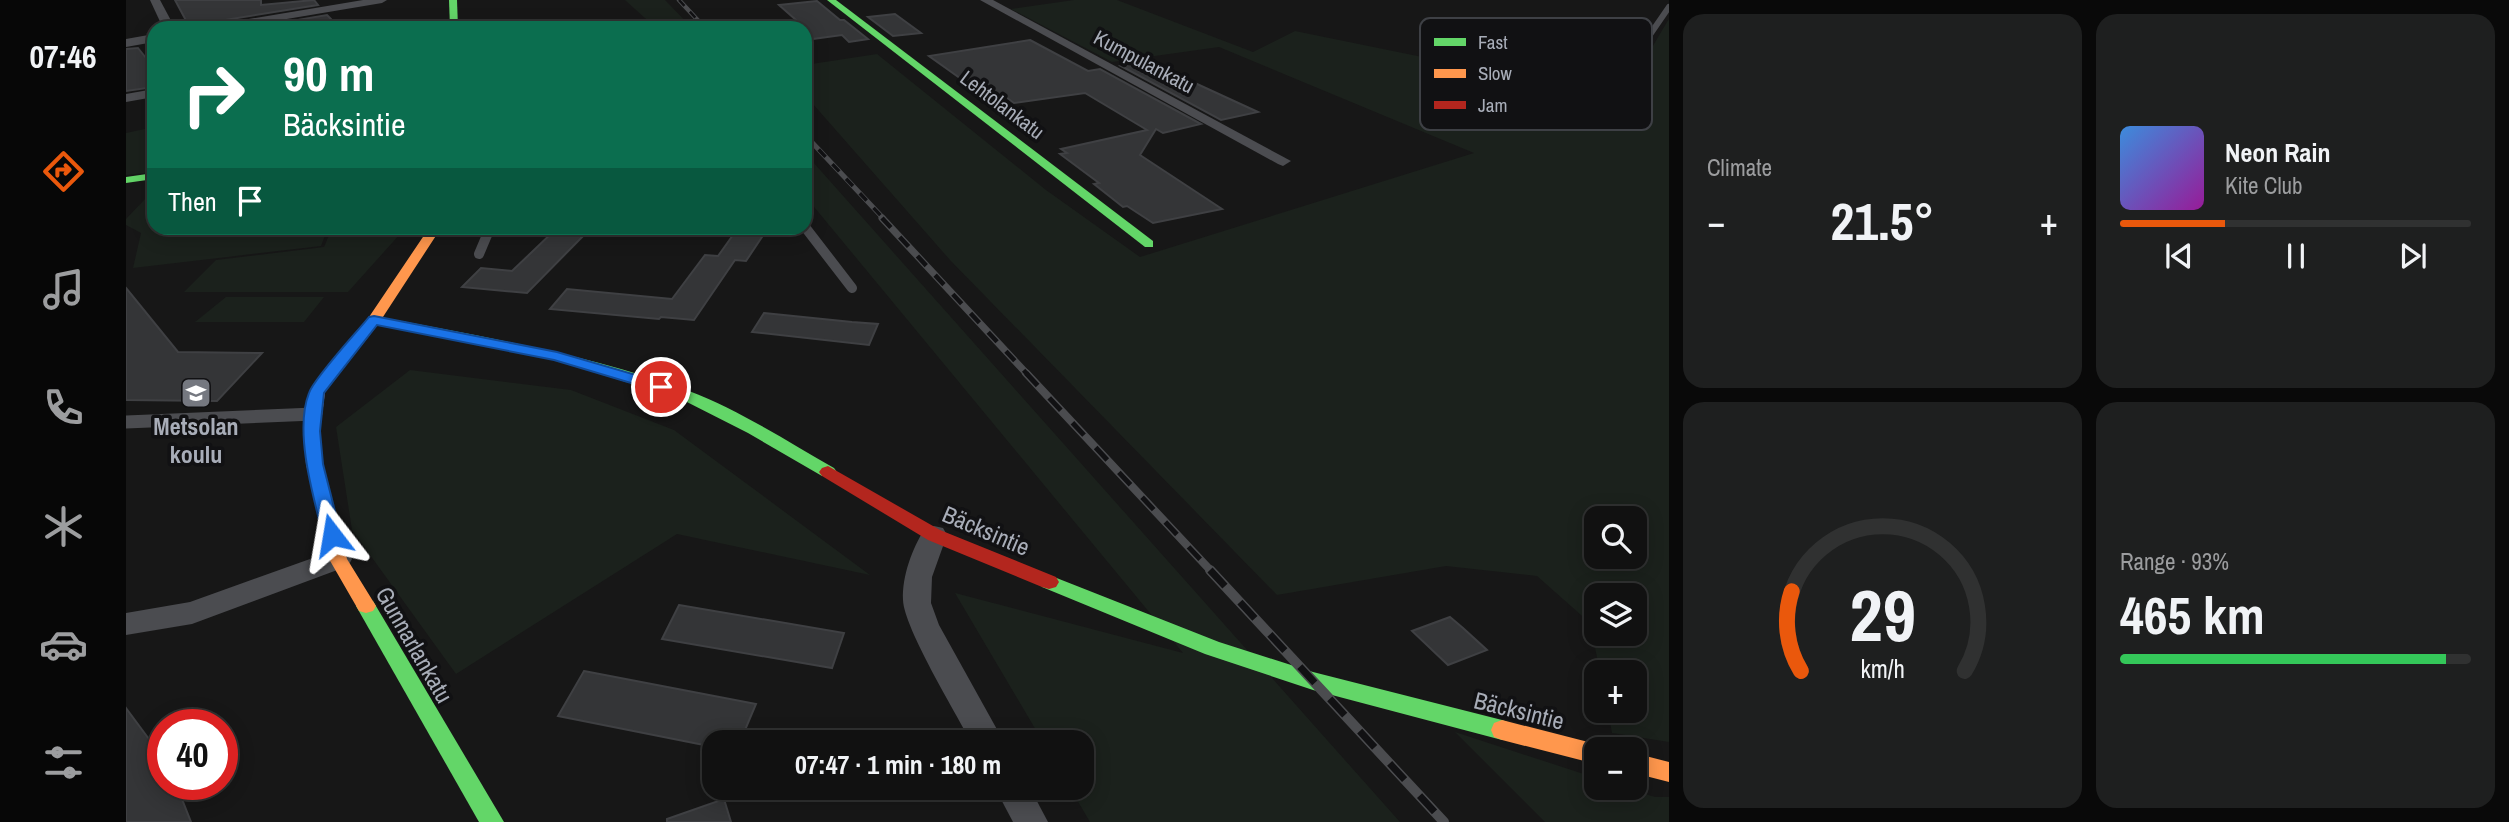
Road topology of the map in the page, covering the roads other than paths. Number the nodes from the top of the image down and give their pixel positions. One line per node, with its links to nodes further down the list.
1 (155, 0): 9 (street)
2 (382, 0): 6 (street)
3 (453, 0): 11 (street)
4 (831, 0): 23 (street, Lehtolankatu)
5 (985, 0): 17 (street, Kumpulankatu)
6 (342, 3): 8 (street); 10 (street)
7 (1669, 7): 12 (lane)
8 (344, 19)
9 (166, 21)
10 (249, 21)
11 (454, 21)
12 (1652, 32)
13 (147, 39): 14 (street)
14 (126, 43)
15 (147, 94): 16 (street)
16 (126, 98)
17 (1283, 161)
18 (147, 177): 19 (street)
19 (126, 180)
20 (430, 235): 26 (street, Gunnarlankatu)
21 (487, 235): 24 (lane)
22 (811, 235): 25 (lane)
23 (1149, 244)
24 (479, 254)
25 (852, 288)
26 (374, 320): 27 (street, Gunnarlankatu); 29 (street, Bäcksintie)
27 (314, 414): 28 (lane); 30 (street, Gunnarlankatu)
28 (126, 422)
29 (934, 535): 32 (street); 33 (street, Bäcksintie)
30 (338, 559): 31 (street); 37 (street, Gunnarlankatu)
31 (126, 624)
32 (981, 730)
33 (1584, 751)
34 (1647, 766): 35 (street)
35 (1669, 772)
36 (1019, 800): 38 (street)
37 (492, 822)
38 (1031, 822)

